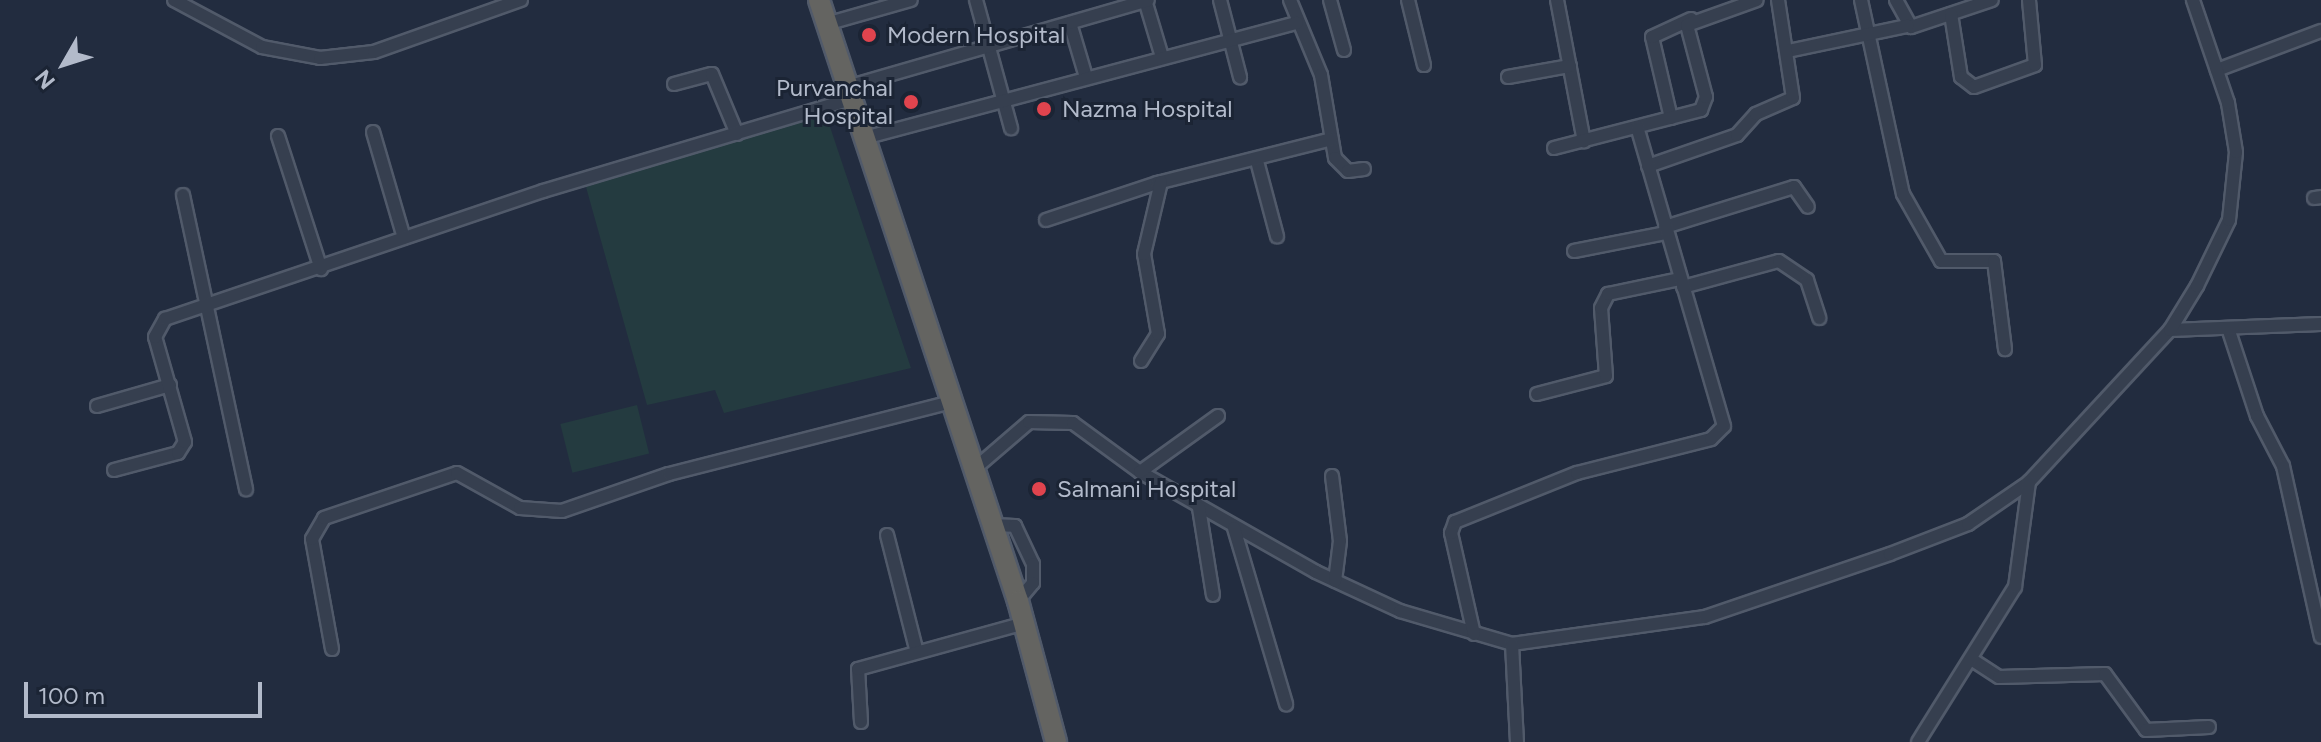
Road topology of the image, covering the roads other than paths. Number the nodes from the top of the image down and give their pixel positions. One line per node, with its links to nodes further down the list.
1 (174, 0): 2 (street)
2 (521, 0)
3 (819, 0): 23 (highway)
4 (911, 0): 23 (street)
5 (976, 0): 28 (street)
6 (1146, 0): 21 (street); 31 (street)
7 (1220, 0): 27 (street)
8 (1290, 0): 22 (street)
9 (1330, 0): 29 (street)
10 (1408, 0): 32 (street)
11 (1557, 0): 33 (street)
12 (1757, 0): 20 (street)
13 (1778, 0): 30 (street)
14 (1861, 0): 26 (street)
15 (1896, 0): 24 (street)
16 (1992, 0): 19 (street)
17 (2029, 0): 19 (street)
18 (2193, 0): 34 (street)
19 (1951, 14): 24 (street)
20 (1691, 19): 41 (street); 41 (street)
21 (1070, 23): 28 (street); 35 (street)
22 (1297, 23): 27 (street); 48 (street)
23 (826, 24): 39 (highway)
24 (1907, 26): 26 (street)
25 (2321, 31): 34 (street)
26 (1870, 34): 30 (street); 69 (street)
27 (1230, 39): 31 (street); 36 (street)
28 (989, 48): 39 (street); 40 (street)
29 (1344, 50)
30 (1788, 51): 52 (street)
31 (1162, 57): 35 (street)
32 (1424, 65)
33 (1570, 66): 37 (street); 49 (street)
34 (2217, 70): 68 (street)
35 (1086, 77): 40 (street)
36 (1240, 77)
37 (1508, 77)
38 (674, 84): 45 (street)
39 (849, 93): 45 (street); 47 (highway)
40 (1004, 99): 43 (street); 47 (street)
41 (1671, 118): 42 (street)
42 (1637, 127): 49 (street); 52 (street)
43 (1011, 128)
44 (373, 132): 60 (street)
45 (737, 134): 60 (street)
46 (278, 136): 62 (street)
47 (864, 138): 73 (highway)
48 (1332, 139): 51 (street); 53 (street)
49 (1584, 141): 50 (street)
50 (1554, 148)
51 (1257, 161): 54 (street); 59 (street)
52 (1648, 166): 58 (street)
53 (1364, 169)
54 (1161, 182): 57 (street); 70 (street)
55 (183, 195): 64 (street)
56 (1808, 207): 58 (street)
57 (1046, 220)
58 (1665, 230): 61 (street); 63 (street)
59 (1277, 236)
60 (404, 238): 62 (street)
61 (1574, 251)
62 (321, 269): 64 (street)
63 (1681, 283): 65 (street); 72 (street); 88 (street)
64 (208, 308): 71 (street); 81 (street)
65 (1819, 318)
66 (2321, 324): 67 (street)
67 (2228, 328): 68 (street); 89 (street)
68 (2170, 330): 80 (street)
69 (2005, 349)
70 (1141, 361)
71 (170, 385): 74 (street); 76 (street)
72 (1537, 394)
73 (948, 403): 77 (highway); 91 (street)
74 (97, 406)
75 (1218, 416): 78 (street)
76 (114, 470)
77 (972, 471): 78 (street); 87 (highway)
78 (1140, 472): 82 (street)
79 (1332, 476): 85 (street)
80 (2029, 482): 90 (street); 93 (street)
81 (246, 489)
82 (1199, 508): 83 (street); 86 (street)
83 (1234, 528): 85 (street); 94 (street)
84 (887, 535): 92 (street)
85 (1335, 581): 88 (street)
86 (1213, 595)
87 (1025, 623): 92 (street); 97 (highway)
88 (1474, 634): 90 (street)
89 (2321, 637)
90 (1512, 644): 98 (street)
91 (332, 649)
92 (916, 649): 95 (street)
93 (1971, 659): 96 (street); 99 (street)
94 (1286, 704)
95 (861, 722)
96 (2209, 727)
97 (1056, 742)
98 (1517, 742)
99 (1918, 742)

